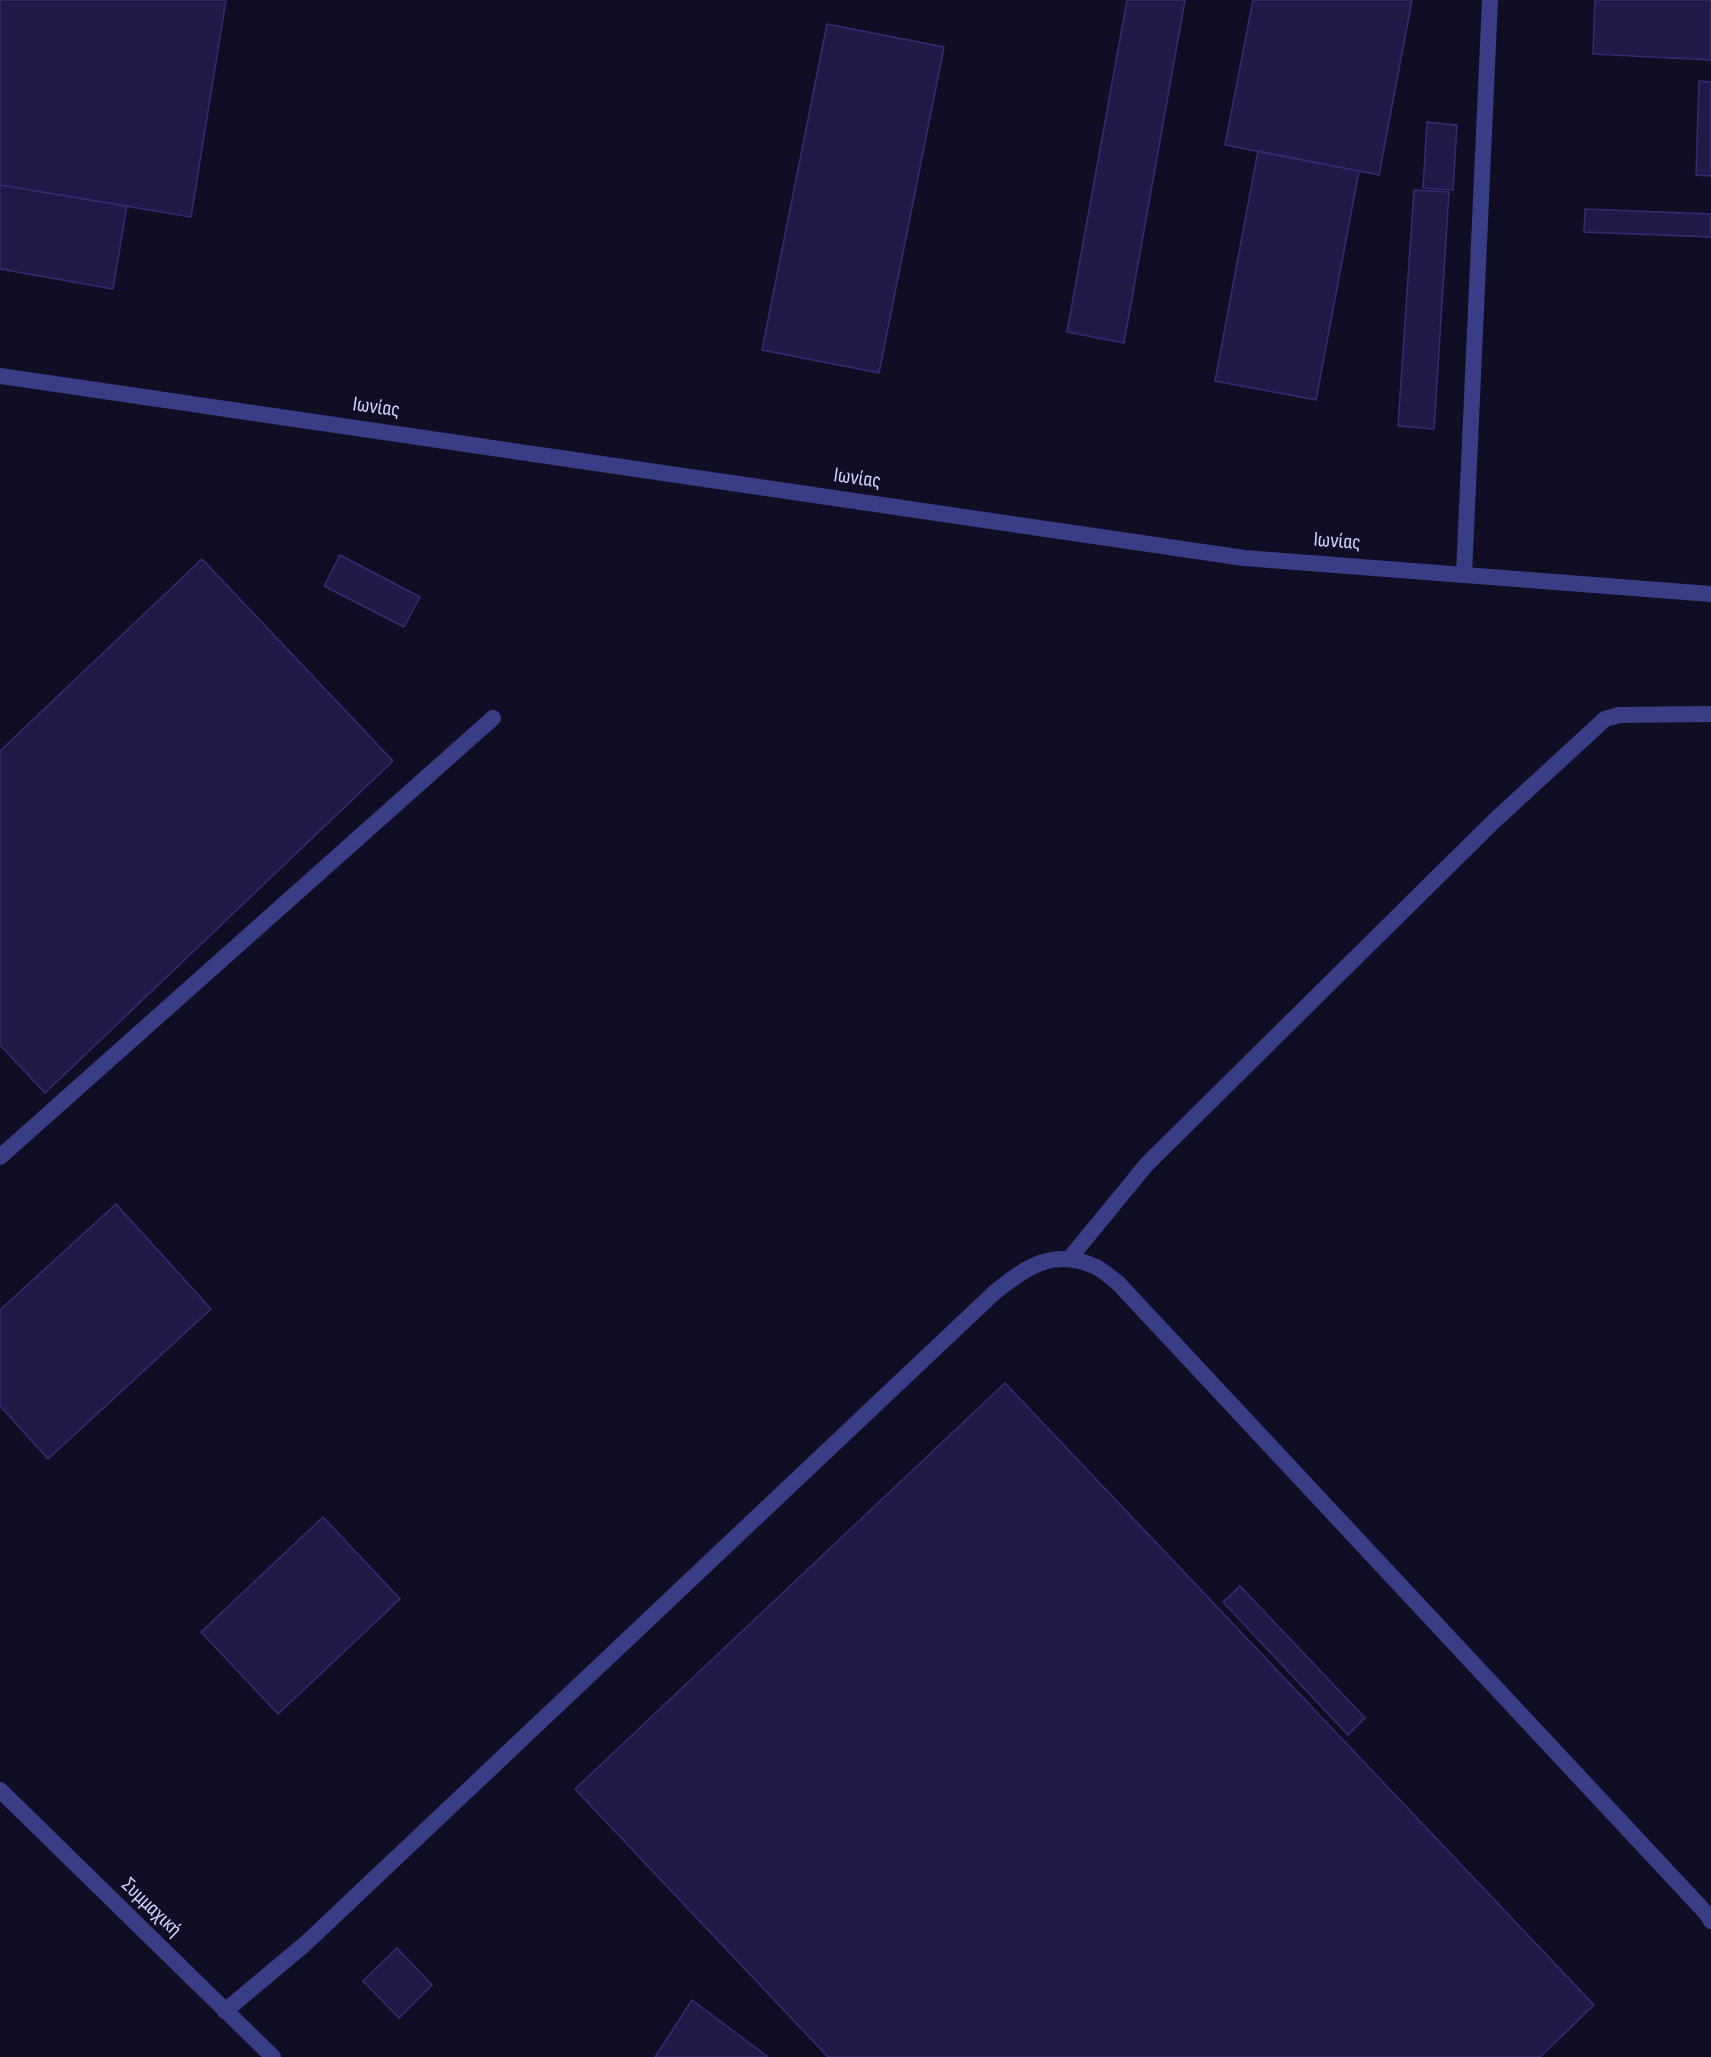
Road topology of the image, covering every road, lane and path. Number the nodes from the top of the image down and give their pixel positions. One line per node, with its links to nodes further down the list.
1 (1490, 0): 3 (street)
2 (0, 376): 3 (street, Ιωνίας)
3 (1464, 574): 4 (street, Ιωνίας)
4 (1711, 594)
5 (1711, 714): 8 (street)
6 (493, 718): 7 (street)
7 (0, 1157)
8 (1069, 1259): 10 (street); 11 (street)
9 (0, 1790): 11 (street, Συμμαχική)
10 (1711, 1921)
11 (225, 2011): 12 (street, Συμμαχική)
12 (273, 2057)

